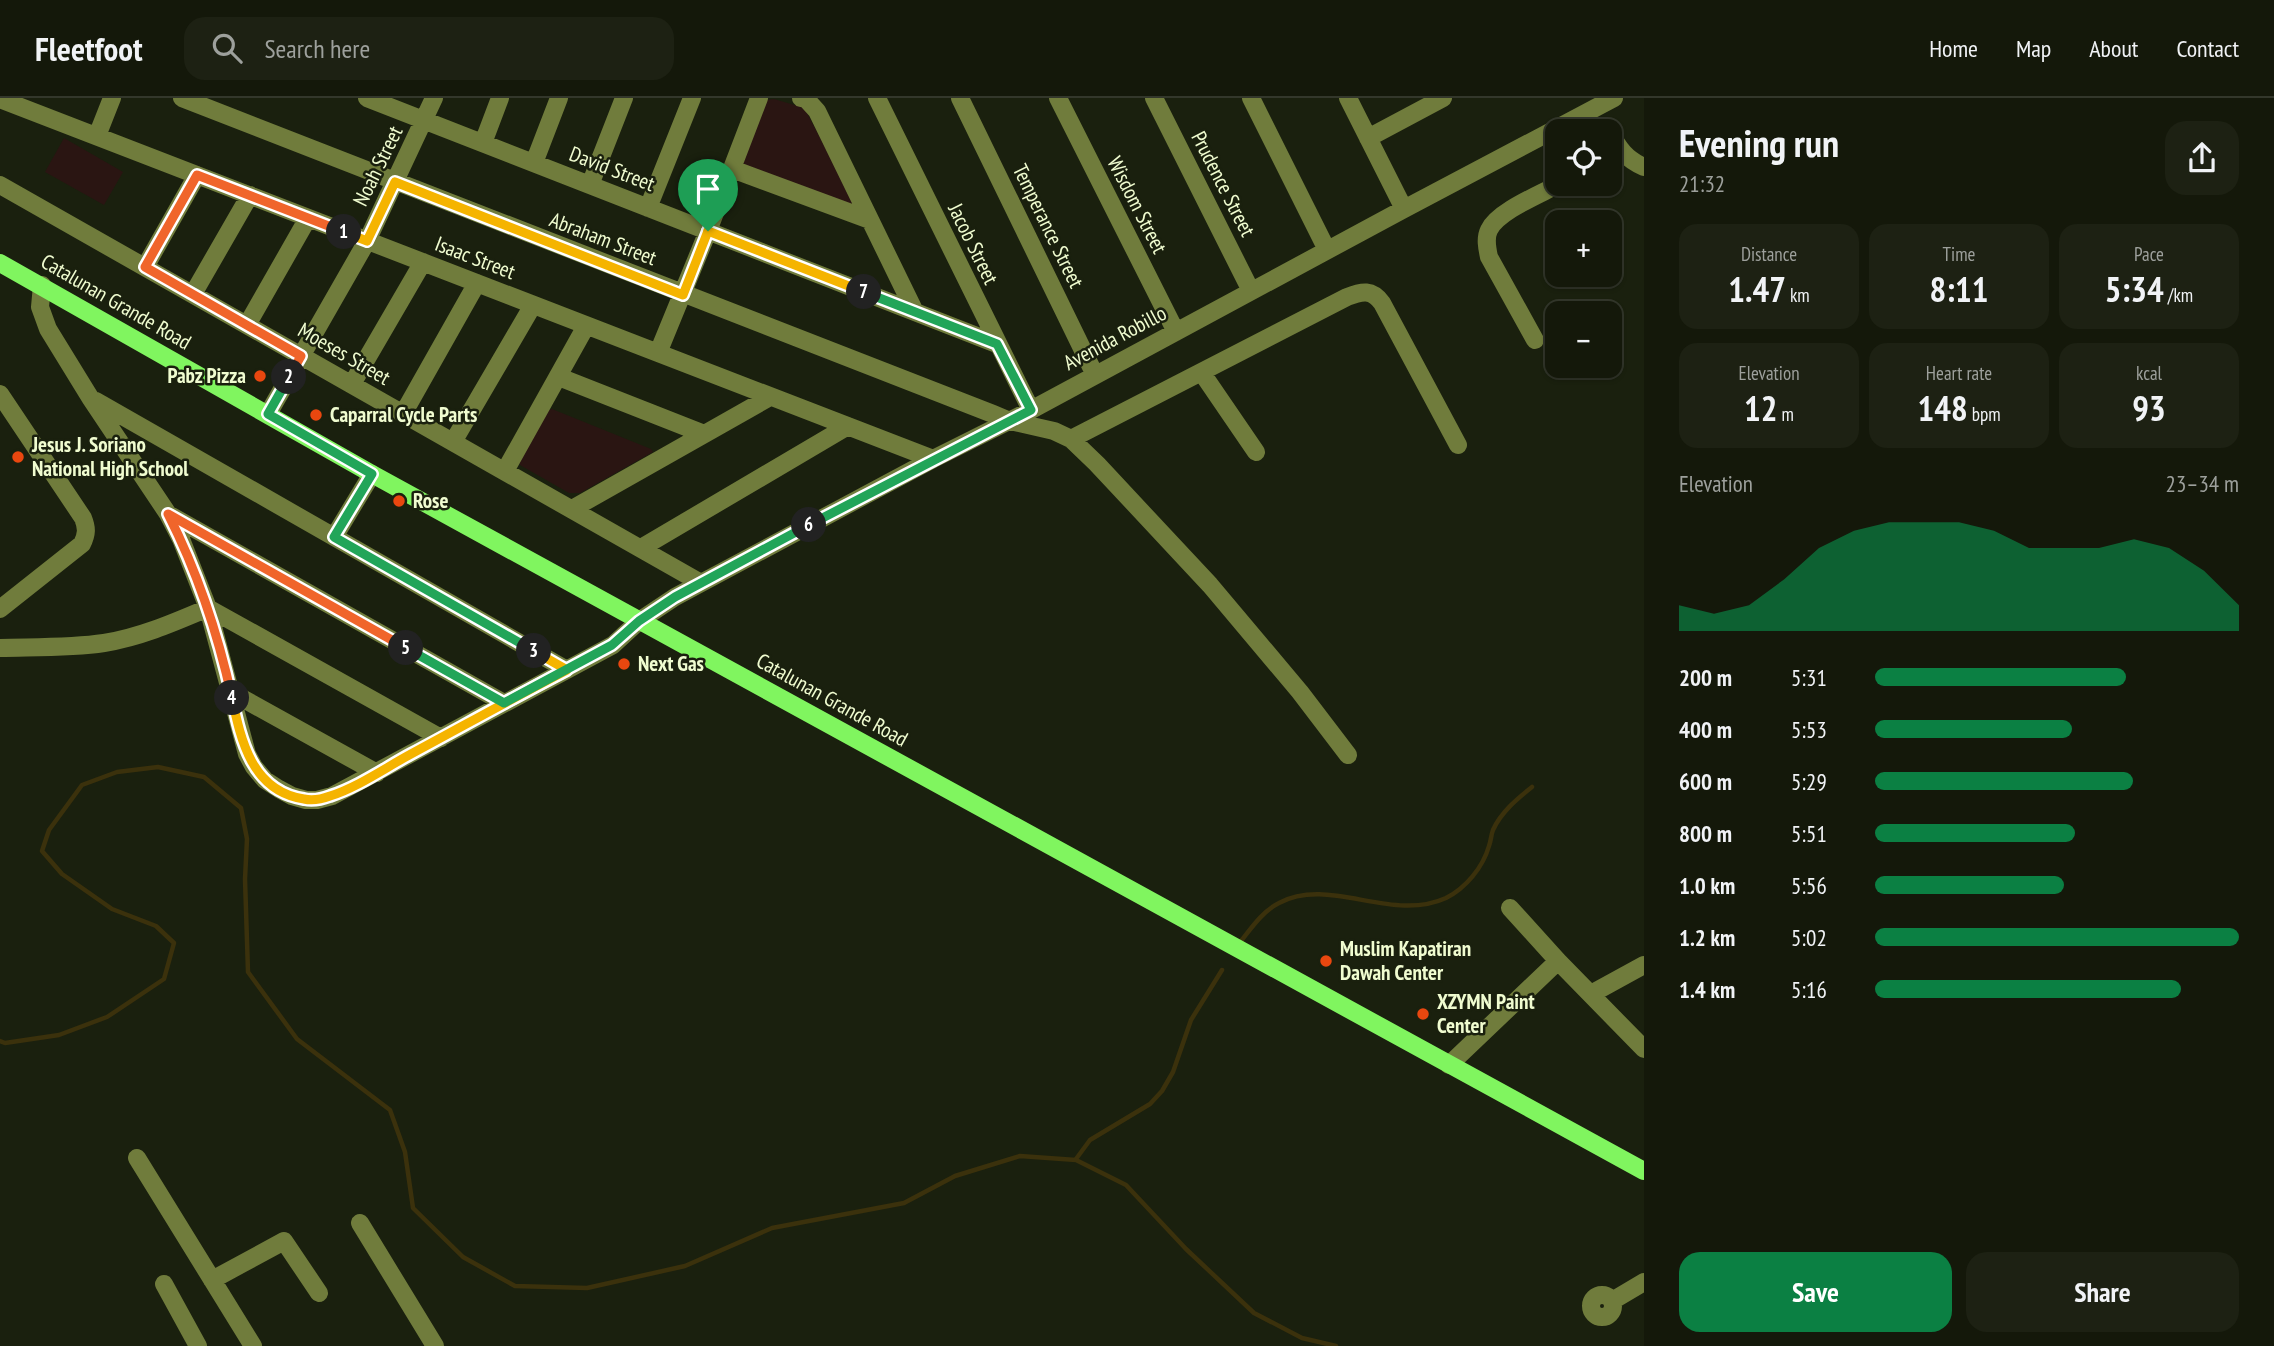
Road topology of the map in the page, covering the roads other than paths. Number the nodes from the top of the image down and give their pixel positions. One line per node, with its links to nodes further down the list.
1 (112, 98): 23 (street)
2 (182, 98): 31 (street, Abraham Street)
3 (367, 98): 22 (street, David Street)
4 (434, 98): 22 (street, Noah Street)
5 (500, 98): 25 (street)
6 (559, 98): 27 (street)
7 (624, 98): 33 (street)
8 (692, 98): 36 (street)
9 (759, 98): 29 (street)
10 (801, 98): 39 (street)
11 (877, 98): 57 (street, Jacob Street)
12 (960, 98): 61 (street, Temperance Street)
13 (1058, 98): 55 (street, Wisdom Street)
14 (1154, 98): 48 (street, Prudence Street)
15 (1251, 98): 42 (street)
16 (1348, 98): 24 (street)
17 (1443, 98): 24 (street)
18 (1614, 98): 20 (street, Avenida Robillo)
19 (0, 99): 23 (street, Isaac Street)
20 (1597, 107): 21 (street); 37 (street, Avenida Robillo)
21 (1604, 119)
22 (425, 121): 25 (street, David Street); 31 (street, Noah Street)
23 (97, 136): 30 (street, Isaac Street)
24 (1368, 138): 37 (street)
25 (483, 143): 27 (street, David Street)
26 (1622, 156): 28 (street)
27 (534, 163): 33 (street, David Street)
28 (1644, 167)
29 (732, 169): 39 (street); 40 (street)
30 (197, 175): 35 (street, Isaac Street); 45 (street)
31 (395, 182): 41 (street, Noah Street); 50 (street, Abraham Street)
32 (0, 185): 45 (street, Moeses Street)
33 (590, 185): 36 (street, David Street)
34 (1545, 192): 56 (street)
35 (250, 195): 38 (street, Isaac Street); 49 (street)
36 (648, 208): 40 (street, David Street)
37 (1404, 209): 42 (street, Avenida Robillo)
38 (308, 218): 41 (street, Isaac Street); 53 (street)
39 (870, 220): 52 (street)
40 (708, 231): 50 (street); 52 (street, David Street)
41 (367, 241): 43 (street, Isaac Street); 59 (street, Noah Street)
42 (1327, 250): 48 (street, Avenida Robillo)
43 (424, 262): 46 (street, Isaac Street); 63 (street)
44 (1, 265): 47 (main road, Catalunan Grande Road)
45 (145, 267): 49 (street, Moeses Street)
46 (477, 283): 51 (street, Isaac Street); 69 (street)
47 (42, 285): 66 (street, Avenida Robillo); 68 (main road, Catalunan Grande Road)
48 (1251, 291): 55 (street, Avenida Robillo)
49 (193, 294): 53 (street, Moeses Street)
50 (683, 295): 58 (street); 70 (street, Abraham Street)
51 (533, 304): 54 (street, Isaac Street); 74 (street)
52 (915, 312): 57 (street, David Street)
53 (247, 325): 59 (street, Moeses Street)
54 (586, 326): 58 (street, Isaac Street); 62 (street)
55 (1176, 332): 61 (street, Avenida Robillo)
56 (1535, 340)
57 (997, 344): 67 (street, Jacob Street)
58 (658, 353): 65 (street, Isaac Street)
59 (301, 356): 63 (street, Moeses Street); 68 (street, Noah Street)
60 (1202, 373): 73 (street); 75 (street); 76 (street)
61 (1096, 375): 67 (street, Avenida Robillo)
62 (559, 377): 72 (street); 78 (street)
63 (352, 384): 69 (street, Moeses Street)
64 (0, 394): 86 (street)
65 (770, 397): 71 (street, Isaac Street); 72 (street)
66 (91, 399): 81 (street, Avenida Robillo); 82 (street)
67 (1031, 410): 70 (street, Avenida Robillo)
68 (268, 414): 79 (main road, Catalunan Grande Road)
69 (403, 414): 74 (street, Moeses Street)
70 (1010, 421): 73 (street, Abraham Street); 77 (street, Avenida Robillo)
71 (848, 426): 77 (street, Isaac Street); 83 (street)
72 (704, 434): 80 (street)
73 (1071, 439): 93 (street)
74 (453, 442): 78 (street, Moeses Street)
75 (1458, 445)
76 (1256, 452)
77 (933, 459): 84 (street, Avenida Robillo)
78 (505, 471): 80 (street, Moeses Street)
79 (372, 474): 82 (street); 87 (main road, Catalunan Grande Road)
80 (572, 509): 83 (street, Moeses Street)
81 (168, 514): 85 (street, Avenida Robillo); 91 (street)
82 (334, 537): 89 (street)
83 (640, 548): 84 (street, Moeses Street)
84 (701, 583): 87 (street, Avenida Robillo)
85 (208, 608): 88 (street); 90 (street, Avenida Robillo); 92 (street)
86 (0, 609)
87 (639, 621): 89 (street, Avenida Robillo); 100 (main road, Catalunan Grande Road)
88 (0, 648)
89 (567, 670): 91 (street, Avenida Robillo)
90 (230, 692): 94 (street); 94 (street, Avenida Robillo)
91 (504, 703): 92 (street, Avenida Robillo)
92 (441, 738): 94 (street, Avenida Robillo)
93 (1348, 755)
94 (377, 773)
95 (1510, 908): 96 (street)
96 (1558, 961): 98 (street); 100 (street)
97 (1644, 965): 98 (street)
98 (1591, 994): 99 (street)
99 (1644, 1049)
100 (1449, 1065): 102 (main road, Catalunan Grande Road)
101 (137, 1158): 104 (street)
102 (1644, 1171)
103 (360, 1223): 111 (street)
104 (212, 1280): 107 (street); 110 (street)
105 (1644, 1282): 108 (street)
106 (164, 1284): 109 (street)
107 (318, 1293)
108 (1612, 1301)
109 (198, 1346)
110 (253, 1346)
111 (435, 1346)

